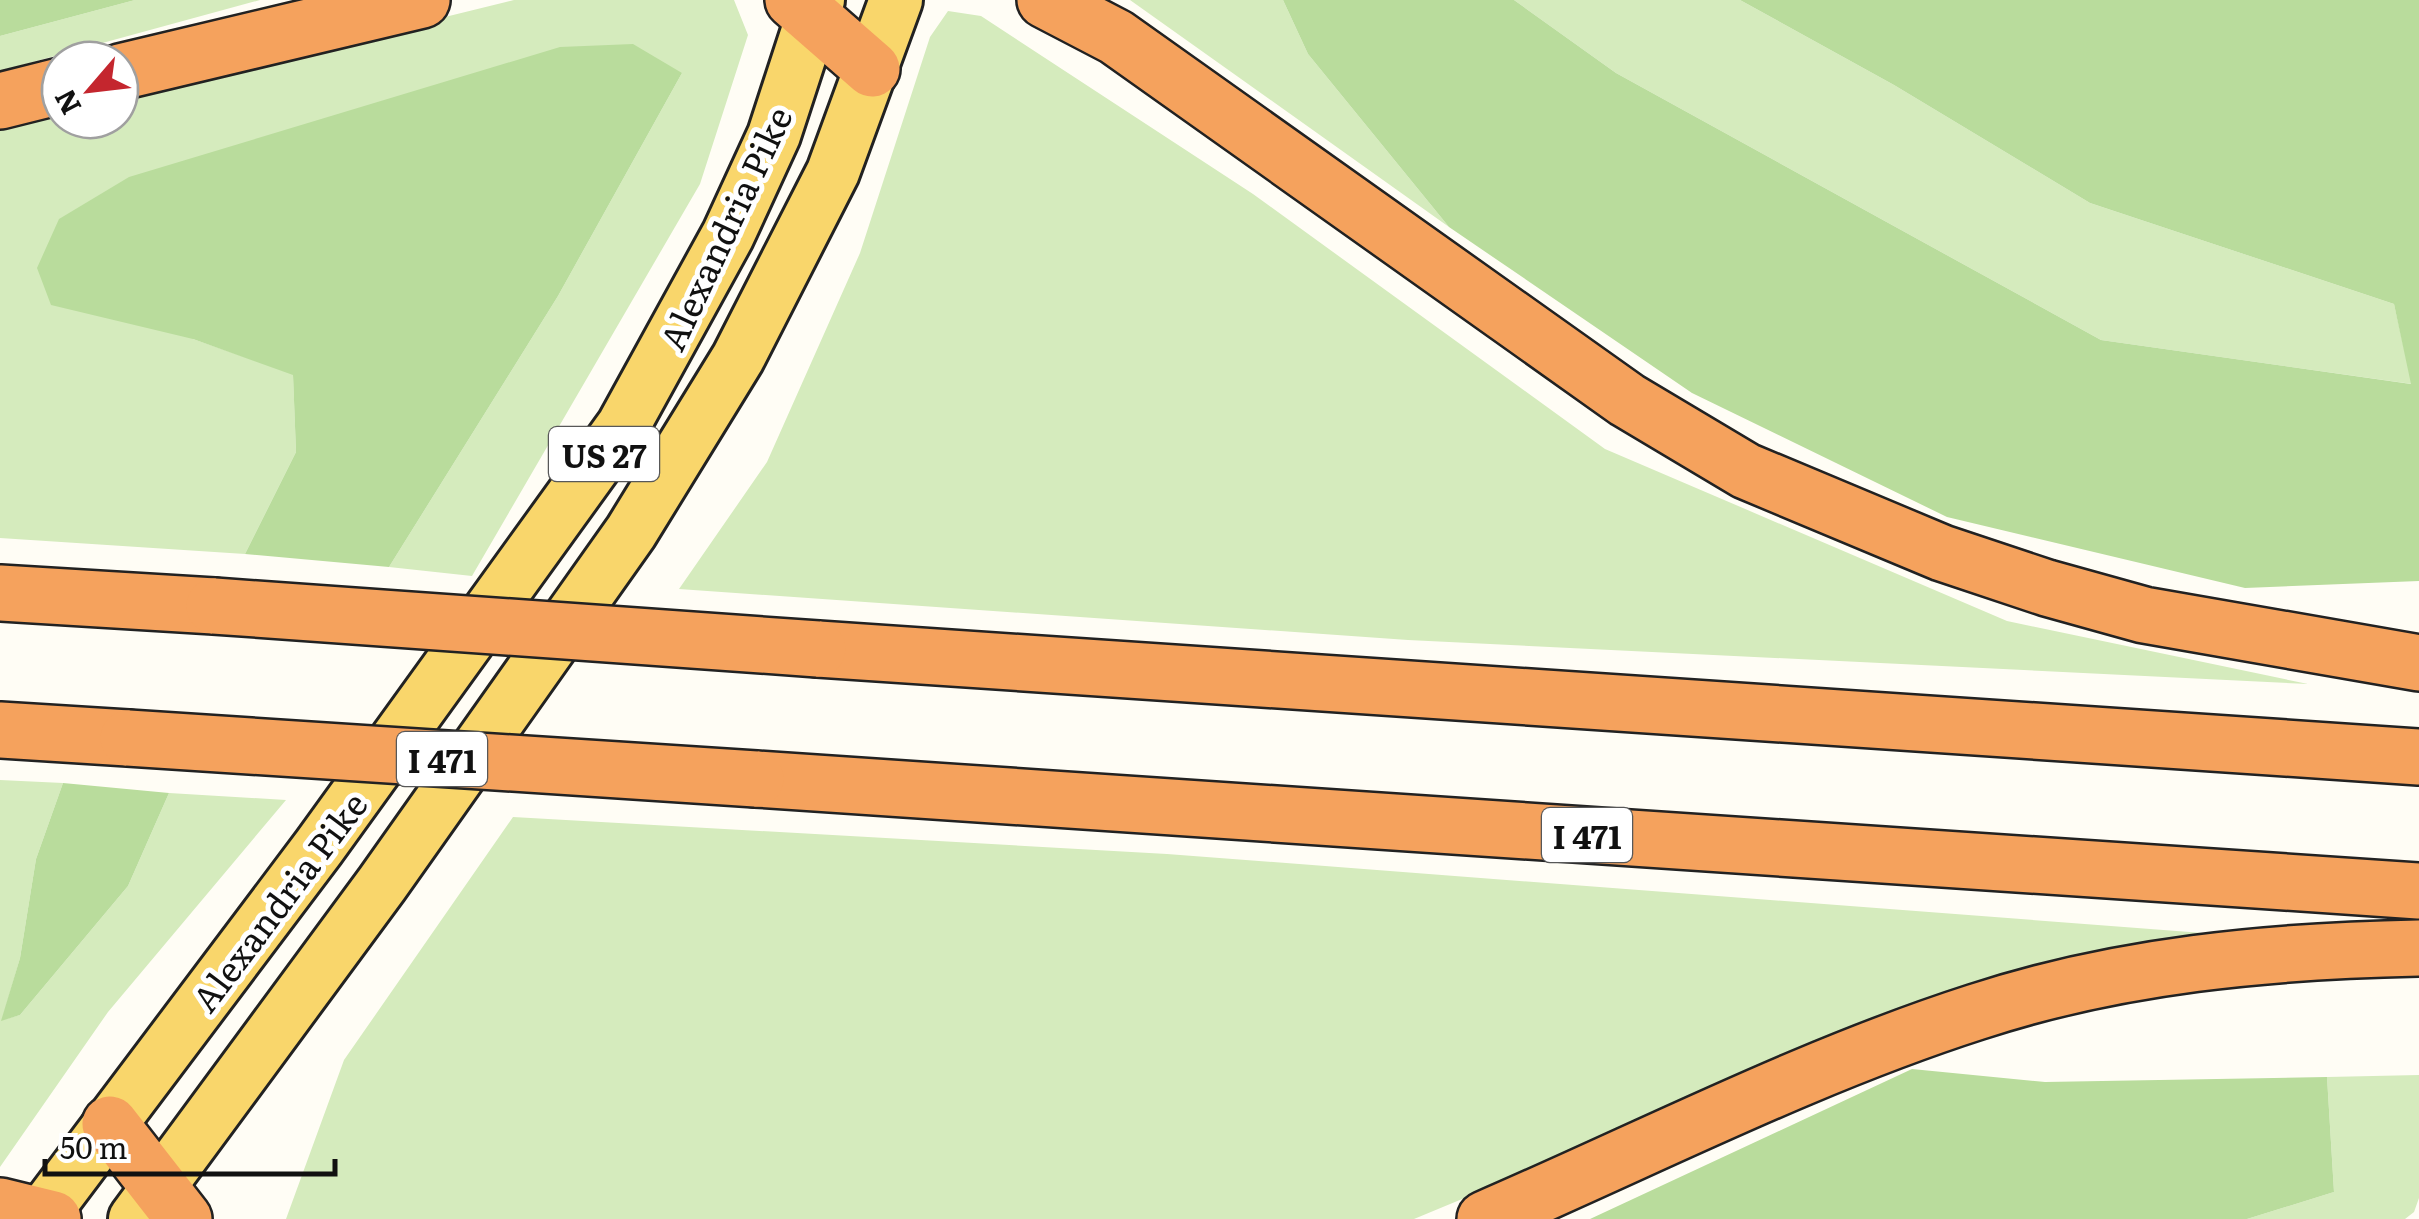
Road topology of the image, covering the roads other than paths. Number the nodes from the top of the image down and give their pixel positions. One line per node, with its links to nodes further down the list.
1 (422, 0): 7 (highway)
2 (896, 0): 8 (main road, Alexandria Pike / US 27)
3 (1045, 0): 6 (highway)
4 (1076, 0): 6 (highway)
5 (808, 6): 8 (highway); 17 (main road, Alexandria Pike / US 27)
6 (1116, 37): 12 (highway)
7 (140, 67)
8 (872, 68): 18 (main road, Alexandria Pike / US 27)
9 (40, 91): 10 (highway)
10 (0, 101)
11 (0, 592): 14 (highway, bridge)
12 (2419, 663)
13 (0, 730): 15 (highway, I 471, bridge)
14 (2419, 756)
15 (2419, 891)
16 (2419, 948): 20 (highway)
17 (110, 1124): 18 (highway); 19 (main road, Alexandria Pike / US 27)
18 (159, 1208)
19 (33, 1215)
20 (1485, 1219)

